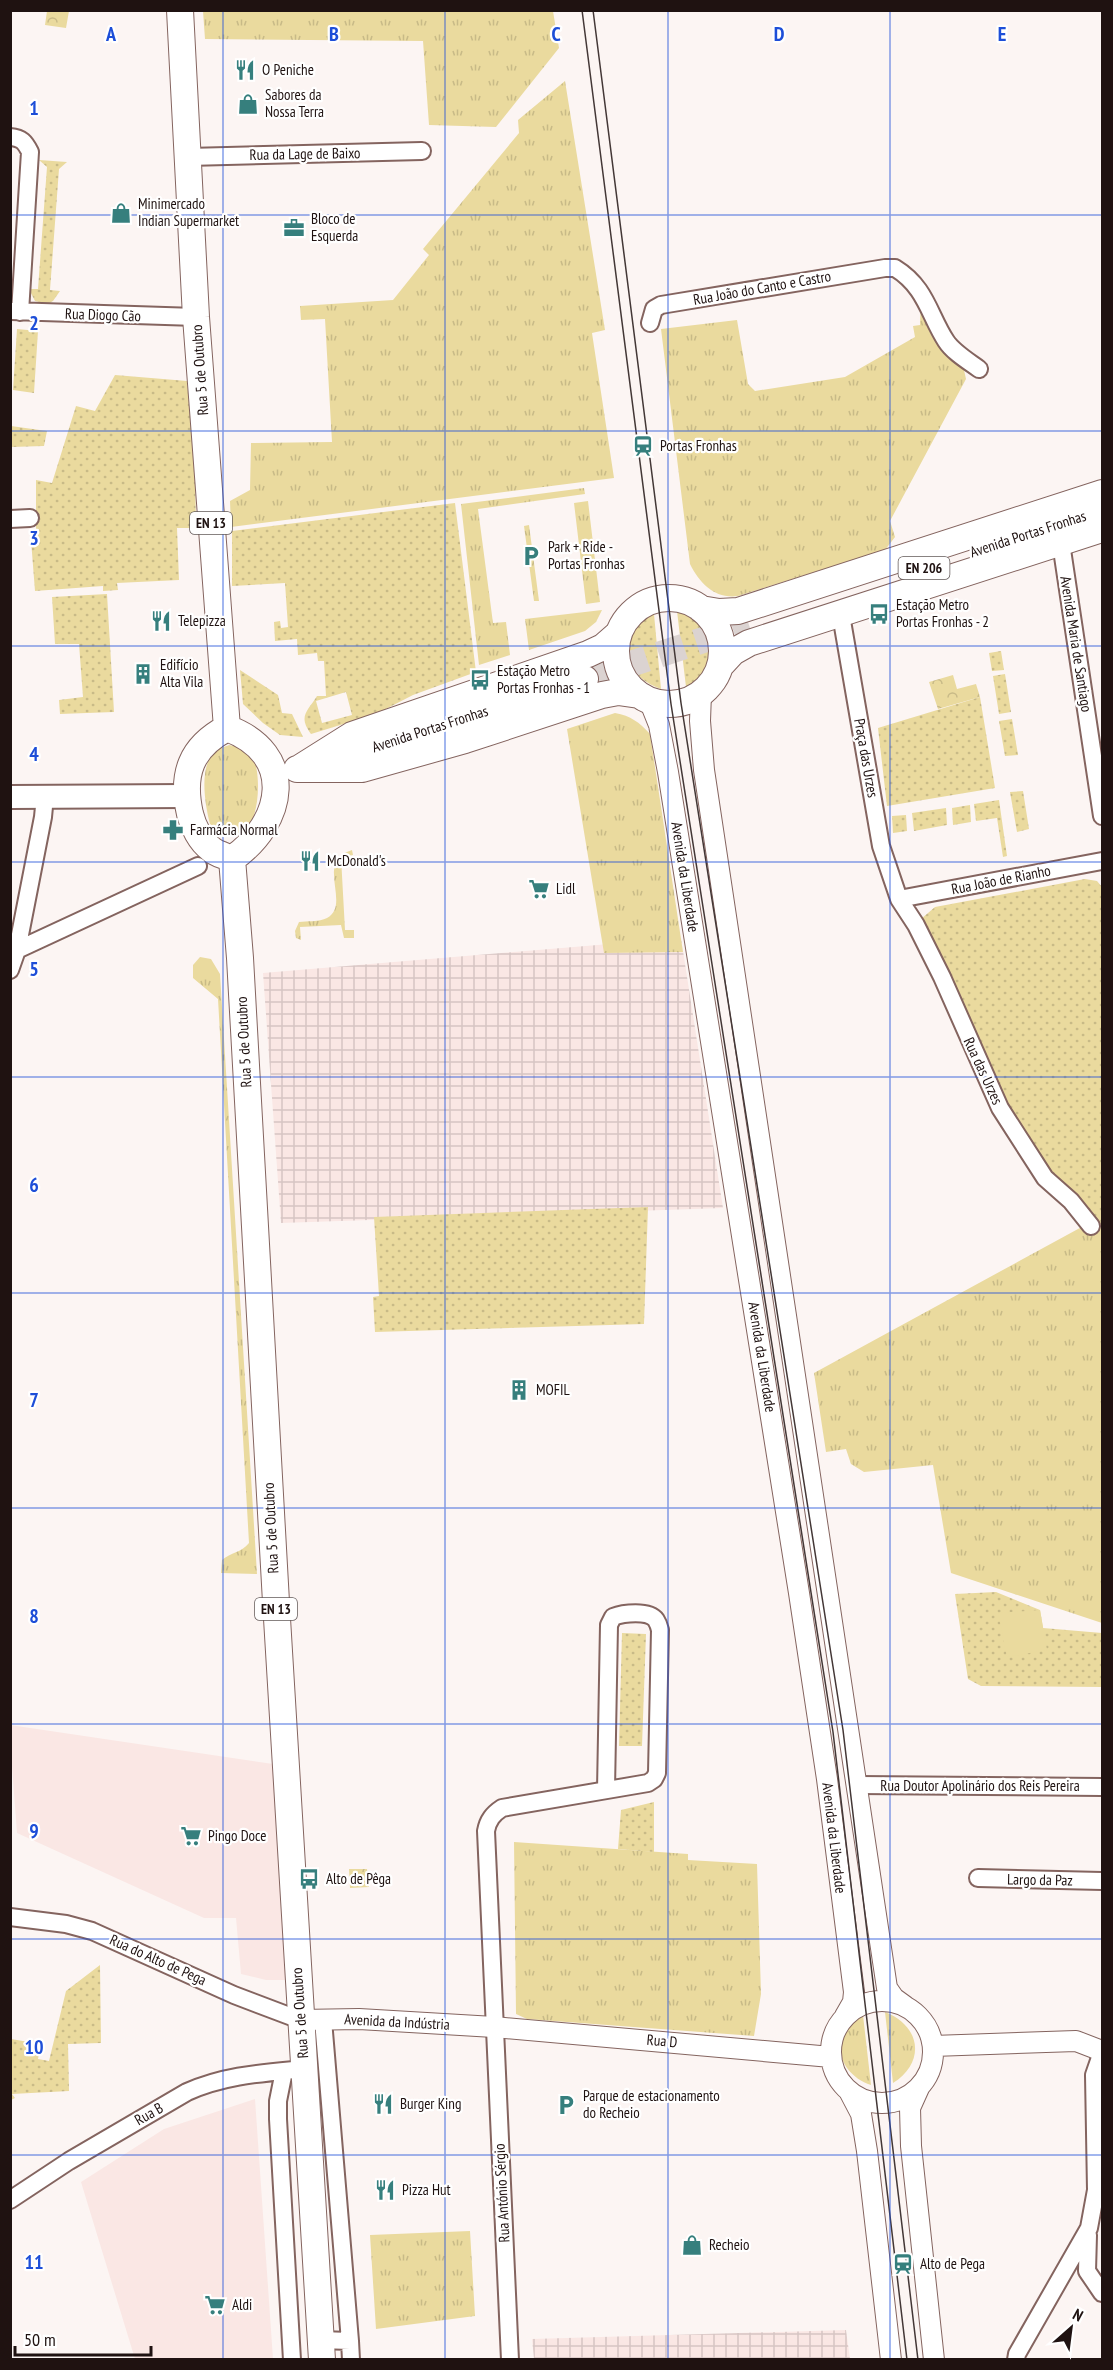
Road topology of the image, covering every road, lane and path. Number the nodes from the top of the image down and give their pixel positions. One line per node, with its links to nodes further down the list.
1 (180, 10): 4 (main road, Rua 5 de Outubro / EN 13)
2 (10, 138): 5 (street)
3 (422, 151): 4 (street, Rua da Lage de Baixo)
4 (188, 157): 6 (main road, Rua 5 de Outubro / EN 13)
5 (15, 312): 6 (street, Rua Diogo Cão)
6 (196, 317): 23 (main road, Rua 5 de Outubro / EN 13)
7 (650, 323): 8 (street, Rua João do Canto e Castro)
8 (979, 369)
9 (1102, 493): 15 (main road)
10 (1102, 510): 17 (main road, Avenida Portas Fronhas / EN 206)
11 (30, 518): 12 (street)
12 (10, 519)
13 (1102, 529): 14 (main road)
14 (1061, 543): 16 (main road); 28 (street, Avenida Maria de Santiago)
15 (701, 609): 18 (main road); 19 (main road)
16 (841, 615): 19 (main road); 32 (street, Praça das Urzes)
17 (749, 625)
18 (619, 633): 22 (main road); 24 (main road)
19 (721, 664): 21 (main road)
20 (585, 679): 24 (main road, Avenida Portas Fronhas)
21 (701, 693): 22 (main road); 36 (street, Avenida da Liberdade)
22 (644, 698): 24 (main road); 43 (street, Avenida da Liberdade)
23 (227, 728): 24 (main road); 27 (main road)
24 (286, 774): 29 (main road)
25 (10, 796): 26 (main road)
26 (45, 796): 27 (main road); 33 (street)
27 (186, 796): 29 (main road)
28 (1102, 816)
29 (232, 859): 44 (main road, Rua 5 de Outubro / EN 13)
30 (1102, 861): 32 (street, Rua João de Rianho)
31 (198, 866): 33 (street)
32 (900, 899): 35 (street, Rua das Urzes)
33 (16, 939): 34 (street)
34 (10, 970)
35 (1091, 1226)
36 (857, 1785): 37 (street, Rua Doutor Apolinário dos Reis Pereira); 42 (street, Avenida da Liberdade)
37 (1102, 1786)
38 (606, 1790): 38 (street, Rua António Sérgio); 45 (street, Rua António Sérgio)
39 (978, 1878): 40 (street, Largo da Paz)
40 (1102, 1881)
41 (10, 1917): 44 (street, Rua do Alto de Pega)
42 (905, 2006): 43 (street); 46 (street)
43 (845, 2016): 48 (street)
44 (312, 2020): 45 (street, Avenida da Indústria); 49 (main road, Rua 5 de Outubro / EN 13); 55 (street, Rua 5 de Outubro)
45 (494, 2027): 48 (street, Rua D); 59 (street, Rua António Sérgio)
46 (933, 2046): 47 (street); 50 (street)
47 (1102, 2052): 53 (street)
48 (831, 2057): 51 (street)
49 (294, 2070): 52 (street, Rua B); 56 (main road, Rua 5 de Outubro / EN 13); 57 (street, Rua 5 de Outubro)
50 (919, 2088): 51 (street); 61 (street)
51 (849, 2091): 60 (street)
52 (10, 2200)
53 (1089, 2228): 54 (street); 62 (street)
54 (1102, 2293)
55 (350, 2341): 56 (street, Rua 5 de Outubro); 58 (street, Rua 5 de Outubro)
56 (321, 2350)
57 (292, 2360)
58 (351, 2360)
59 (510, 2360)
60 (891, 2360)
61 (934, 2360)
62 (1016, 2360)

